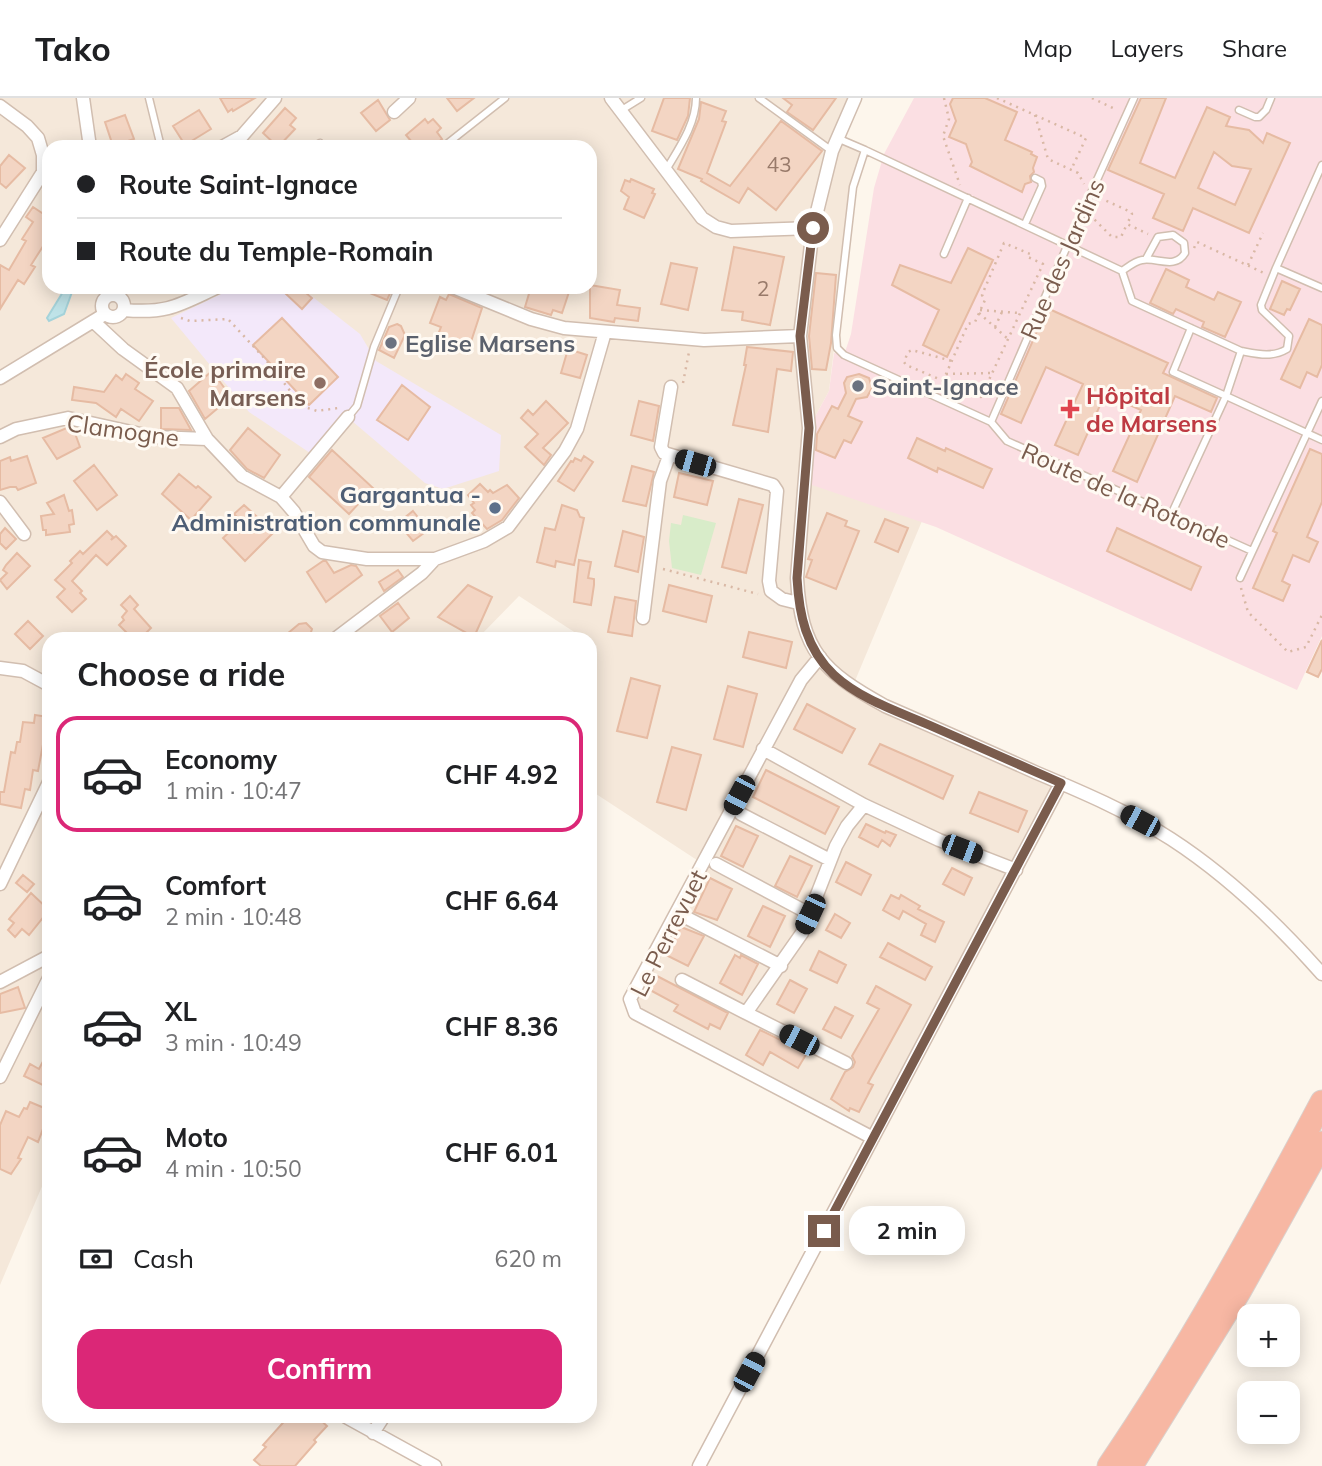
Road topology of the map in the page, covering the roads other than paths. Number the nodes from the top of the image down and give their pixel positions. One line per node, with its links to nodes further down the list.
1 (83, 98): 18 (street)
2 (149, 98): 19 (lane)
3 (275, 98): 20 (street)
4 (409, 98): 16 (street)
5 (505, 98): 21 (lane)
6 (611, 98): 15 (street)
7 (641, 98): 15 (lane)
8 (696, 98): 26 (lane)
9 (759, 98): 23 (lane)
10 (855, 98): 17 (street)
11 (1134, 98): 33 (lane, Rue des Jardins)
12 (1271, 98): 14 (lane)
13 (0, 106): 24 (street)
14 (1239, 110)
15 (620, 111): 26 (street)
16 (394, 112)
17 (837, 138): 22 (lane); 23 (street)
18 (89, 140)
19 (159, 140)
20 (235, 140)
21 (452, 140)
22 (865, 150): 29 (lane); 56 (lane, Route de la Rotonde)
23 (832, 151): 31 (street)
24 (42, 152)
25 (1322, 165): 36 (lane)
26 (666, 170): 31 (street)
27 (42, 174): 32 (street)
28 (1035, 178): 30 (lane)
29 (966, 197): 30 (lane); 34 (lane)
30 (1025, 224): 33 (lane)
31 (813, 228): 49 (street)
32 (0, 240)
33 (1068, 244): 37 (lane); 56 (lane, Rue des Jardins)
34 (944, 254)
35 (1146, 260): 35 (lane); 37 (lane)
36 (1276, 268): 38 (lane); 50 (lane)
37 (1122, 271): 47 (lane)
38 (1322, 288)
39 (103, 294): 45 (street)
40 (112, 294): 44 (street)
41 (203, 294): 44 (street)
42 (395, 294): 55 (lane)
43 (470, 294): 48 (street)
44 (124, 310): 45 (street)
45 (105, 314): 46 (street)
46 (93, 322): 51 (street); 59 (street)
47 (1191, 328): 50 (lane); 53 (lane)
48 (605, 332): 49 (street); 67 (street)
49 (800, 336): 69 (street)
50 (1241, 351): 53 (lane)
51 (0, 378)
52 (671, 387): 61 (street)
53 (1226, 396): 57 (lane); 64 (lane)
54 (1322, 401): 57 (lane)
55 (348, 417): 62 (street)
56 (991, 422): 64 (lane, Route de la Rotonde)
57 (1307, 434): 60 (lane); 66 (lane)
58 (0, 437): 59 (street, Clamogne)
59 (207, 439): 62 (street)
60 (1322, 440)
61 (669, 456): 69 (street); 70 (street)
62 (281, 497): 67 (street)
63 (0, 502): 65 (street)
64 (1171, 515): 66 (lane, Route de la Rotonde)
65 (24, 534)
66 (1252, 551): 68 (lane)
67 (436, 559): 71 (street)
68 (1240, 578)
69 (798, 603): 72 (street)
70 (643, 618)
71 (344, 632)
72 (820, 657): 75 (street, Le Perrevuet); 76 (street)
73 (0, 668): 74 (street)
74 (42, 681)
75 (763, 749): 78 (street); 96 (street, Le Perrevuet)
76 (1061, 783): 82 (street); 88 (street)
77 (42, 797): 83 (street)
78 (864, 805): 80 (street); 82 (street)
79 (741, 814): 80 (street)
80 (830, 860): 84 (street)
81 (716, 864): 84 (street)
82 (1016, 870): 96 (street)
83 (0, 884)
84 (810, 914): 87 (street)
85 (689, 919): 87 (street)
86 (42, 960): 90 (street)
87 (780, 966): 92 (street)
88 (1322, 974)
89 (682, 980): 92 (street)
90 (0, 982)
91 (42, 992): 94 (street)
92 (746, 1013): 93 (street)
93 (846, 1063)
94 (0, 1077)
95 (1322, 1102): 103 (highway)
96 (873, 1138): 102 (street)
97 (1322, 1143): 104 (highway)
98 (356, 1423): 100 (street)
99 (379, 1423): 100 (street)
100 (373, 1433): 101 (street)
101 (435, 1466)
102 (699, 1466)
103 (1109, 1466)
104 (1131, 1466)

